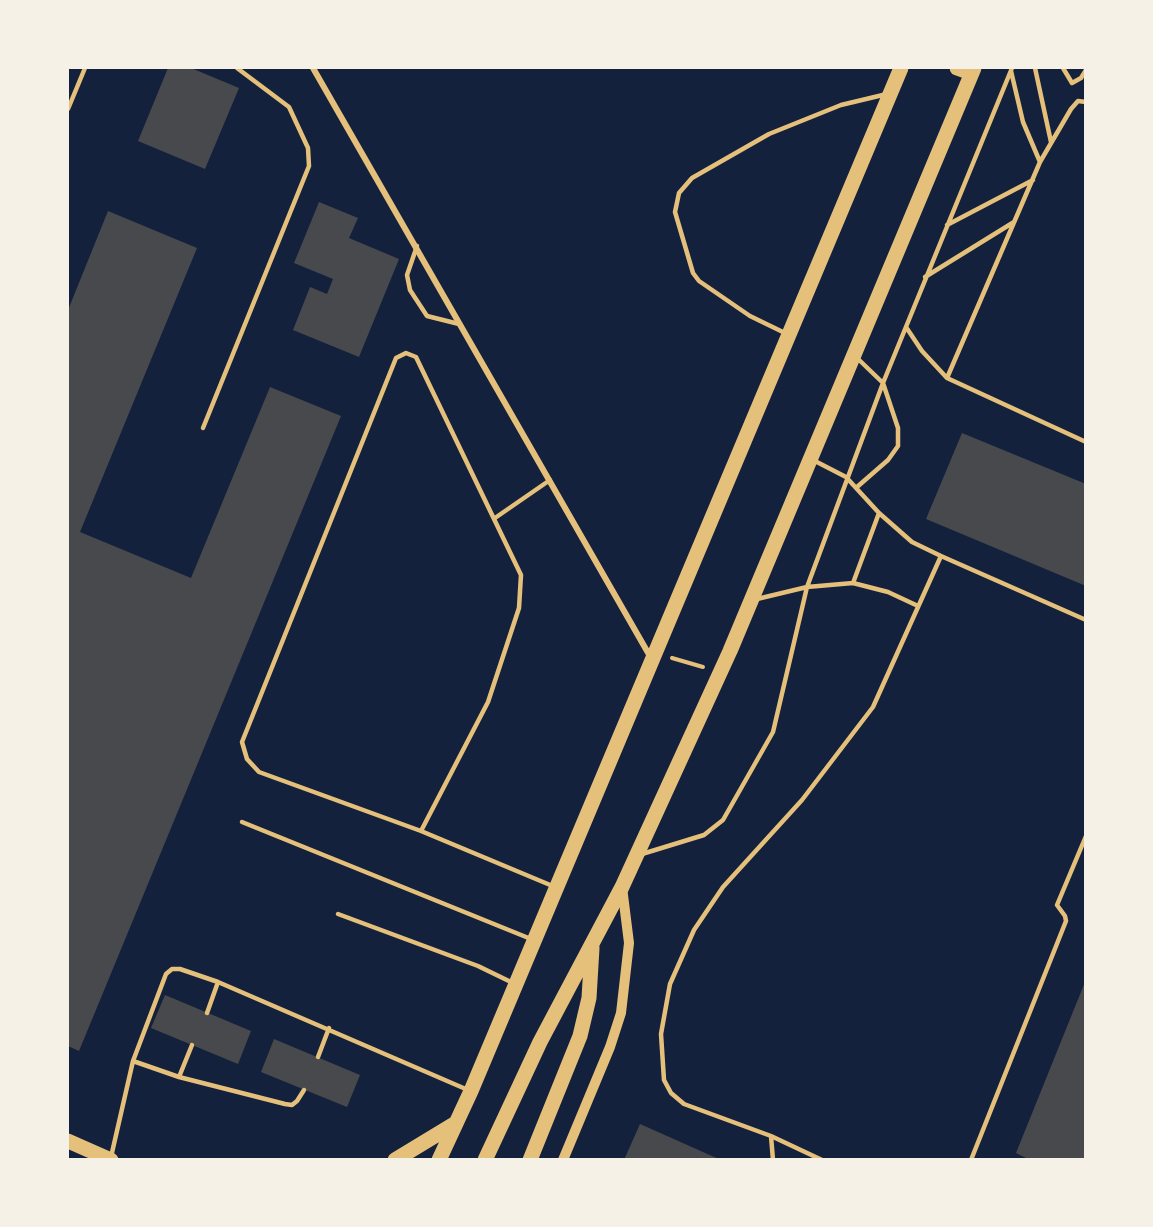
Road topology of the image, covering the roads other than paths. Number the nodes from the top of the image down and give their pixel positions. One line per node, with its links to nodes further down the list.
1 (85, 68): 12 (lane)
2 (237, 68): 26 (lane)
3 (313, 68): 18 (street)
4 (902, 68): 10 (main road)
5 (1035, 68): 13 (lane)
6 (1063, 68): 9 (lane)
7 (967, 69): 23 (main road)
8 (1011, 69): 14 (lane); 17 (lane)
9 (1086, 70)
10 (891, 93): 22 (main road); 22 (lane)
11 (1086, 102): 13 (lane)
12 (68, 109)
13 (1051, 142): 14 (lane)
14 (1040, 162): 15 (lane)
15 (1033, 179): 16 (lane); 17 (lane)
16 (1014, 222): 19 (lane); 24 (lane)
17 (947, 225): 19 (lane)
18 (417, 246): 20 (street); 20 (lane)
19 (925, 277): 21 (lane)
20 (459, 324): 30 (street)
21 (906, 327): 24 (lane); 25 (lane)
22 (790, 335): 40 (main road)
23 (854, 355): 25 (lane); 28 (main road)
24 (947, 378): 27 (lane)
25 (883, 383): 29 (lane); 31 (lane)
26 (203, 428)
27 (1086, 442)
28 (810, 459): 29 (lane); 37 (main road)
29 (846, 477): 31 (lane); 36 (lane)
30 (550, 480): 33 (lane); 40 (street)
31 (857, 487): 32 (lane)
32 (879, 513): 34 (lane); 35 (lane)
33 (495, 518): 42 (lane); 42 (lane)
34 (941, 556): 38 (lane); 39 (lane)
35 (853, 583): 36 (lane); 38 (lane)
36 (807, 587): 37 (lane); 44 (lane)
37 (751, 600): 44 (main road)
38 (918, 606): 61 (lane)
39 (1086, 620)
40 (659, 659): 45 (main road)
41 (242, 822): 48 (lane)
42 (421, 831): 45 (lane)
43 (1086, 836): 73 (lane)
44 (637, 855): 46 (main road)
45 (555, 887): 48 (main road)
46 (622, 887): 49 (main road); 69 (street)
47 (338, 914): 51 (lane)
48 (533, 940): 51 (main road)
49 (592, 942): 67 (main road); 68 (main road)
50 (218, 982): 52 (lane); 53 (lane); 56 (lane)
51 (515, 984): 59 (main road)
52 (207, 1013)
53 (329, 1028): 55 (lane); 59 (lane)
54 (192, 1045): 57 (lane)
55 (318, 1057)
56 (133, 1061): 57 (lane); 64 (lane)
57 (179, 1077): 58 (lane)
58 (304, 1090)
59 (471, 1092): 60 (main road)
60 (456, 1123): 65 (main road); 66 (main road)
61 (771, 1136): 63 (lane); 70 (lane)
62 (68, 1141): 64 (main road)
63 (806, 1152): 71 (lane); 72 (lane)
64 (111, 1159)
65 (394, 1160)
66 (439, 1160)
67 (485, 1160)
68 (530, 1160)
69 (563, 1160)
70 (772, 1160)
71 (809, 1160)
72 (822, 1160)
73 (971, 1160)

